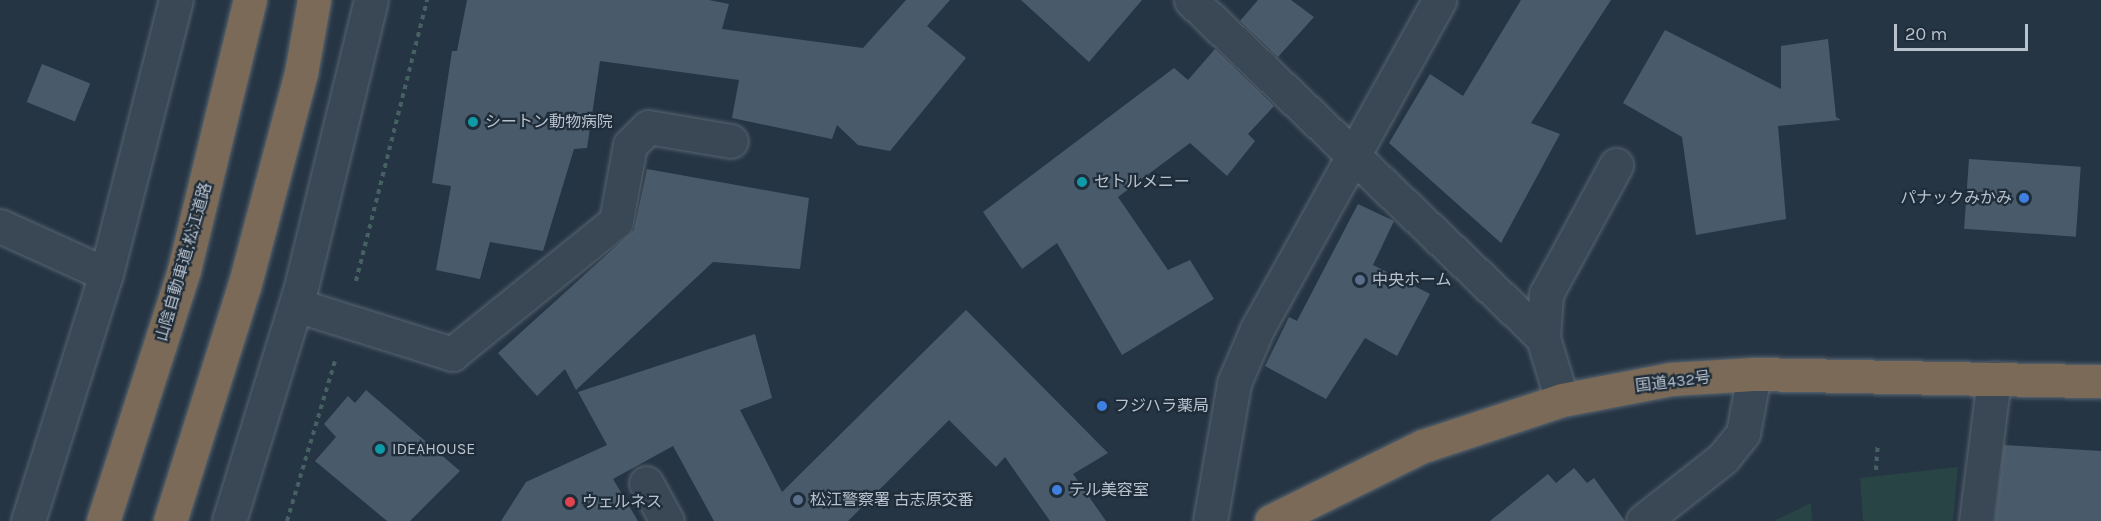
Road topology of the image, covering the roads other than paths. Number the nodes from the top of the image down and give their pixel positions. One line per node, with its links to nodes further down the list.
1 (177, 0): 11 (street)
2 (250, 0): 20 (highway, 山陰自動車道;松江道路)
3 (314, 0): 21 (highway)
4 (371, 0): 12 (street)
5 (1191, 0): 8 (street)
6 (1439, 0): 8 (street)
7 (731, 141): 12 (street)
8 (1354, 151): 13 (street); 24 (street)
9 (1616, 165): 13 (street)
10 (0, 226): 11 (street)
11 (106, 274): 19 (street)
12 (296, 304): 22 (street)
13 (1543, 338): 17 (street)
14 (1755, 374): 15 (highway, 国道432号); 17 (highway, 国道432号); 26 (street)
15 (1994, 378): 16 (highway, 国道432号); 27 (street)
16 (2101, 381)
17 (1562, 400): 25 (highway, 国道432号)
18 (646, 483): 23 (street)
19 (28, 521)
20 (103, 521)
21 (170, 521)
22 (229, 521)
23 (667, 521)
24 (1210, 521)
25 (1271, 521)
26 (1642, 521)
27 (1976, 521)

